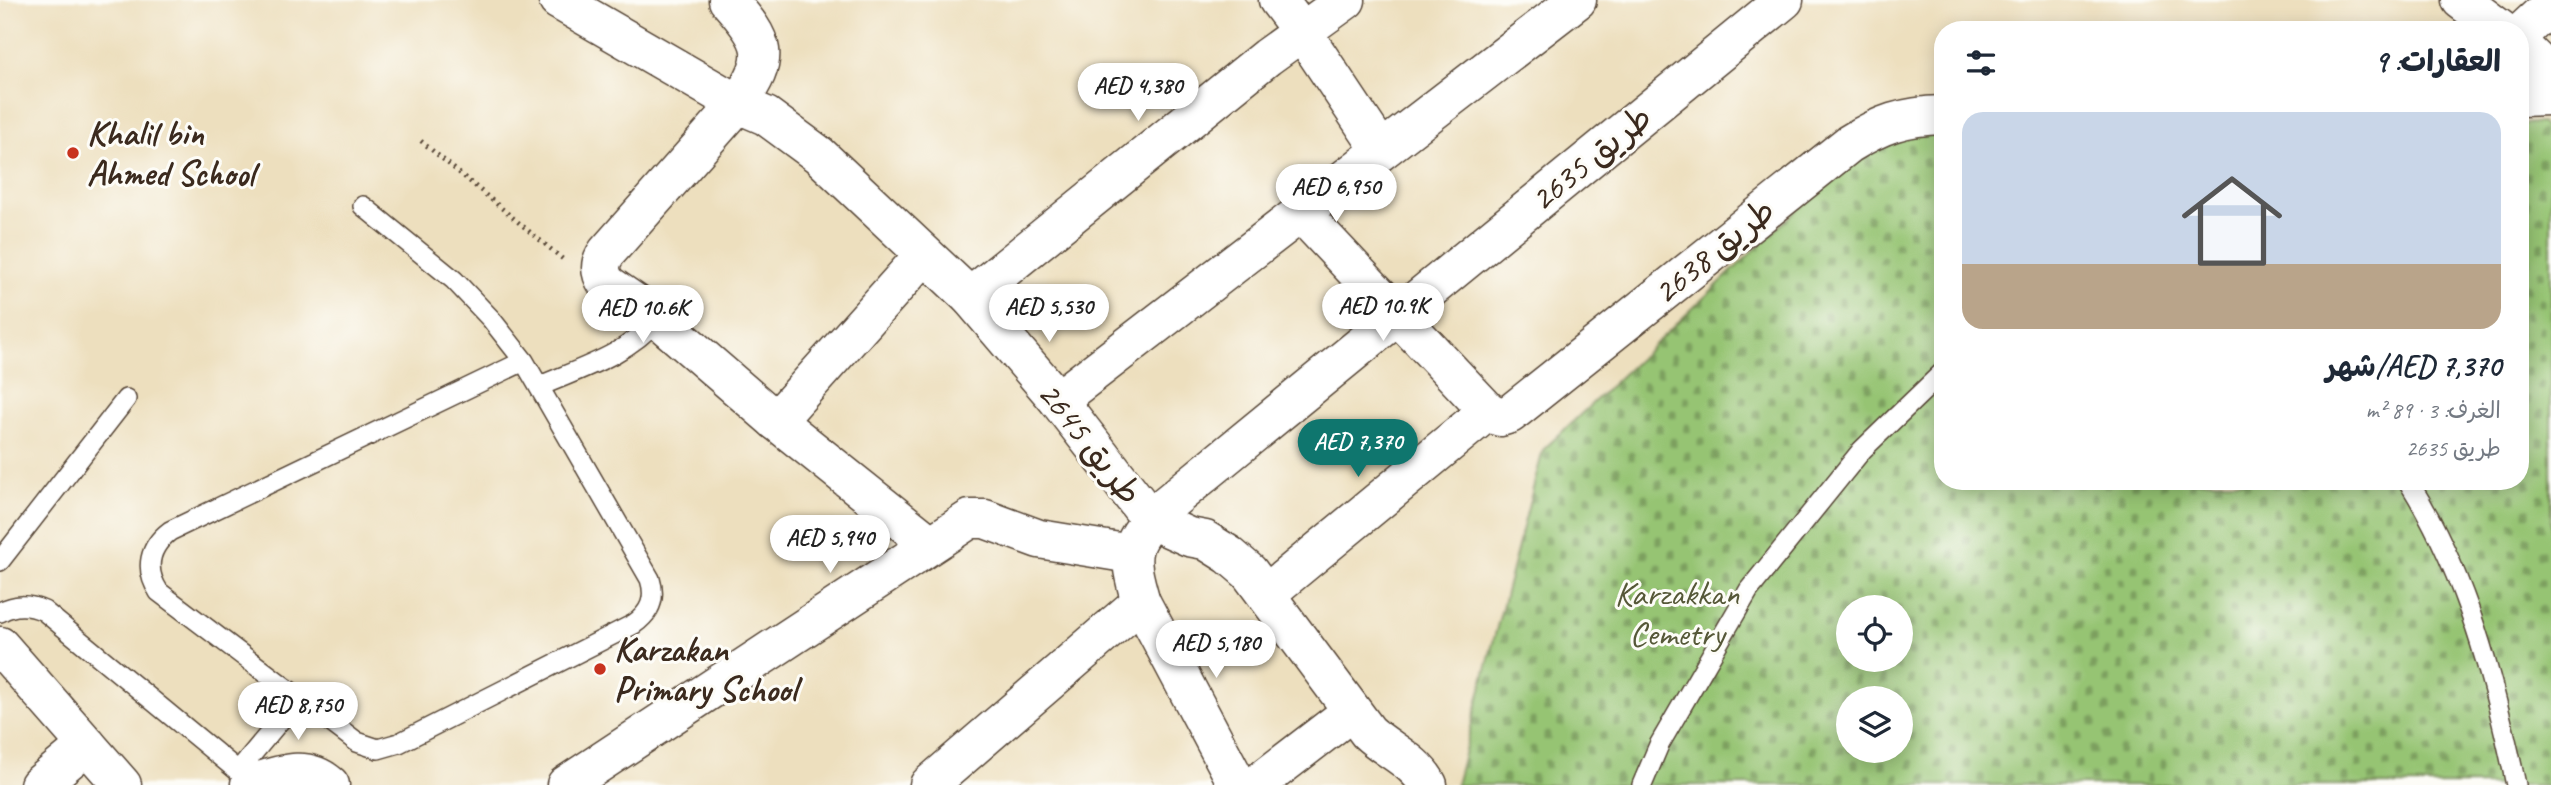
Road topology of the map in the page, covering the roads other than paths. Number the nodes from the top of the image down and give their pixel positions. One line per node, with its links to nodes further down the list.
1 (558, 0): 16 (street, طريق 2645)
2 (728, 0): 16 (street)
3 (1278, 0): 11 (street)
4 (1346, 0): 11 (street)
5 (1577, 0): 18 (street)
6 (1784, 0): 23 (street, طريق 2635)
7 (2461, 0): 9 (street)
8 (2551, 5): 10 (street)
9 (2489, 21)
10 (2529, 26)
11 (1303, 33): 18 (street); 22 (street)
12 (2529, 54): 13 (street)
13 (2551, 75)
14 (2529, 96): 15 (street)
15 (2551, 96)
16 (738, 104): 21 (street, طريق 2645); 24 (street)
17 (1934, 116): 30 (street, طريق 2638)
18 (1381, 150): 20 (street)
19 (363, 206): 25 (lane)
20 (1301, 213): 23 (street); 29 (street)
21 (924, 255): 22 (street, طريق 2645); 31 (street)
22 (970, 297): 29 (street, طريق 2645)
23 (1399, 316): 30 (street); 33 (street, طريق 2635)
24 (658, 319): 27 (lane); 31 (street)
25 (524, 361): 27 (lane); 41 (lane)
26 (1934, 381): 53 (lane)
27 (541, 386): 41 (lane)
28 (126, 400): 36 (lane)
29 (1058, 400): 33 (street, طريق 2645)
30 (1494, 414): 37 (street, طريق 2638)
31 (776, 421): 34 (street)
32 (2414, 490): 54 (lane)
33 (1152, 520): 35 (street, طريق 2635); 37 (street, طريق 2645)
34 (930, 544): 35 (street); 49 (street)
35 (1131, 554): 38 (street)
36 (0, 562)
37 (1266, 594): 42 (street, طريق 2645)
38 (1141, 602): 44 (street); 50 (street)
39 (0, 612): 45 (lane)
40 (0, 646): 43 (street)
41 (298, 699): 45 (lane)
42 (1351, 712): 51 (street); 52 (street, طريق 2645)
43 (87, 746): 46 (street); 47 (street)
44 (948, 779)
45 (246, 780): 48 (street)
46 (39, 785)
47 (122, 785)
48 (330, 785)
49 (566, 785)
50 (1238, 785)
51 (1256, 785)
52 (1428, 785)
53 (1642, 785)
54 (2516, 785)

